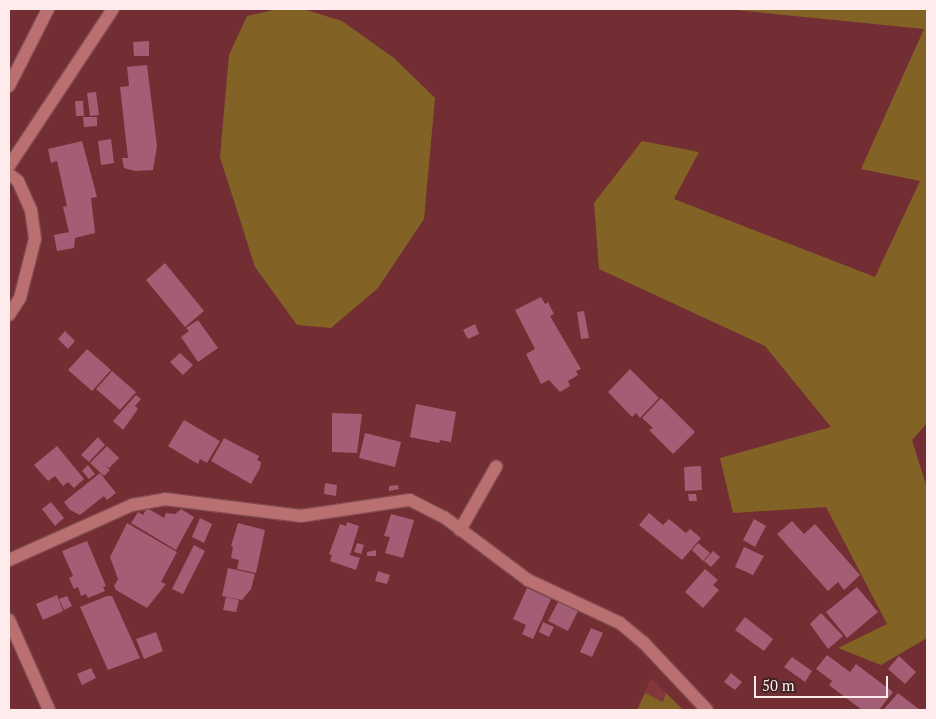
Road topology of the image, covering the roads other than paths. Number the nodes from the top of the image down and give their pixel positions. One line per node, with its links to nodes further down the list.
1 (48, 9): 3 (street)
2 (113, 9): 4 (street)
3 (9, 86)
4 (9, 166)
5 (9, 174): 6 (street)
6 (9, 315)
7 (496, 467): 8 (street)
8 (460, 530): 9 (street); 12 (street)
9 (9, 560)
10 (9, 620): 11 (street)
11 (49, 710)
12 (708, 710)

